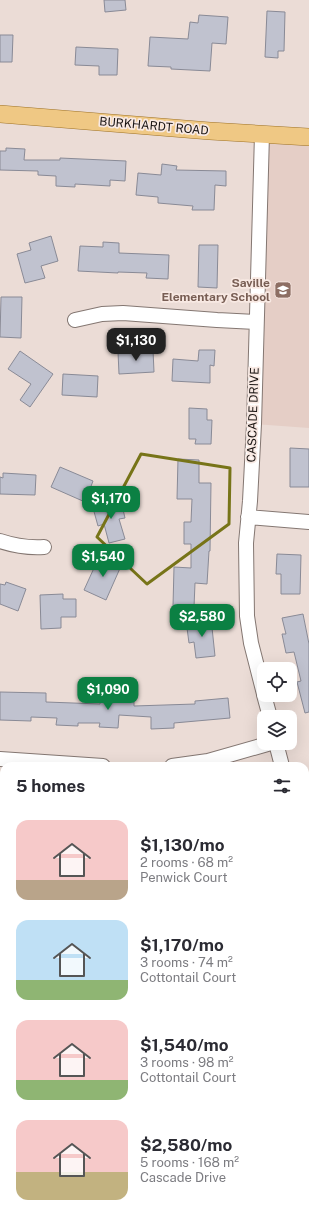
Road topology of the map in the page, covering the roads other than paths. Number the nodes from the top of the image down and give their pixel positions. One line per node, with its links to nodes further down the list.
1 (0, 114): 2 (main road, BURKHARDT ROAD)
2 (262, 134): 3 (main road, BURKHARDT ROAD); 5 (street, CASCADE DRIVE)
3 (309, 137)
4 (75, 320): 5 (street)
5 (256, 322): 6 (street, CASCADE DRIVE)
6 (248, 517): 7 (street); 10 (street, CASCADE DRIVE)
7 (309, 522)
8 (0, 541): 9 (street)
9 (44, 547)
10 (257, 667)
11 (257, 747): 15 (street)
12 (278, 750): 16 (street)
13 (0, 759): 14 (street)
14 (19, 762)
15 (201, 762)
16 (281, 762)

